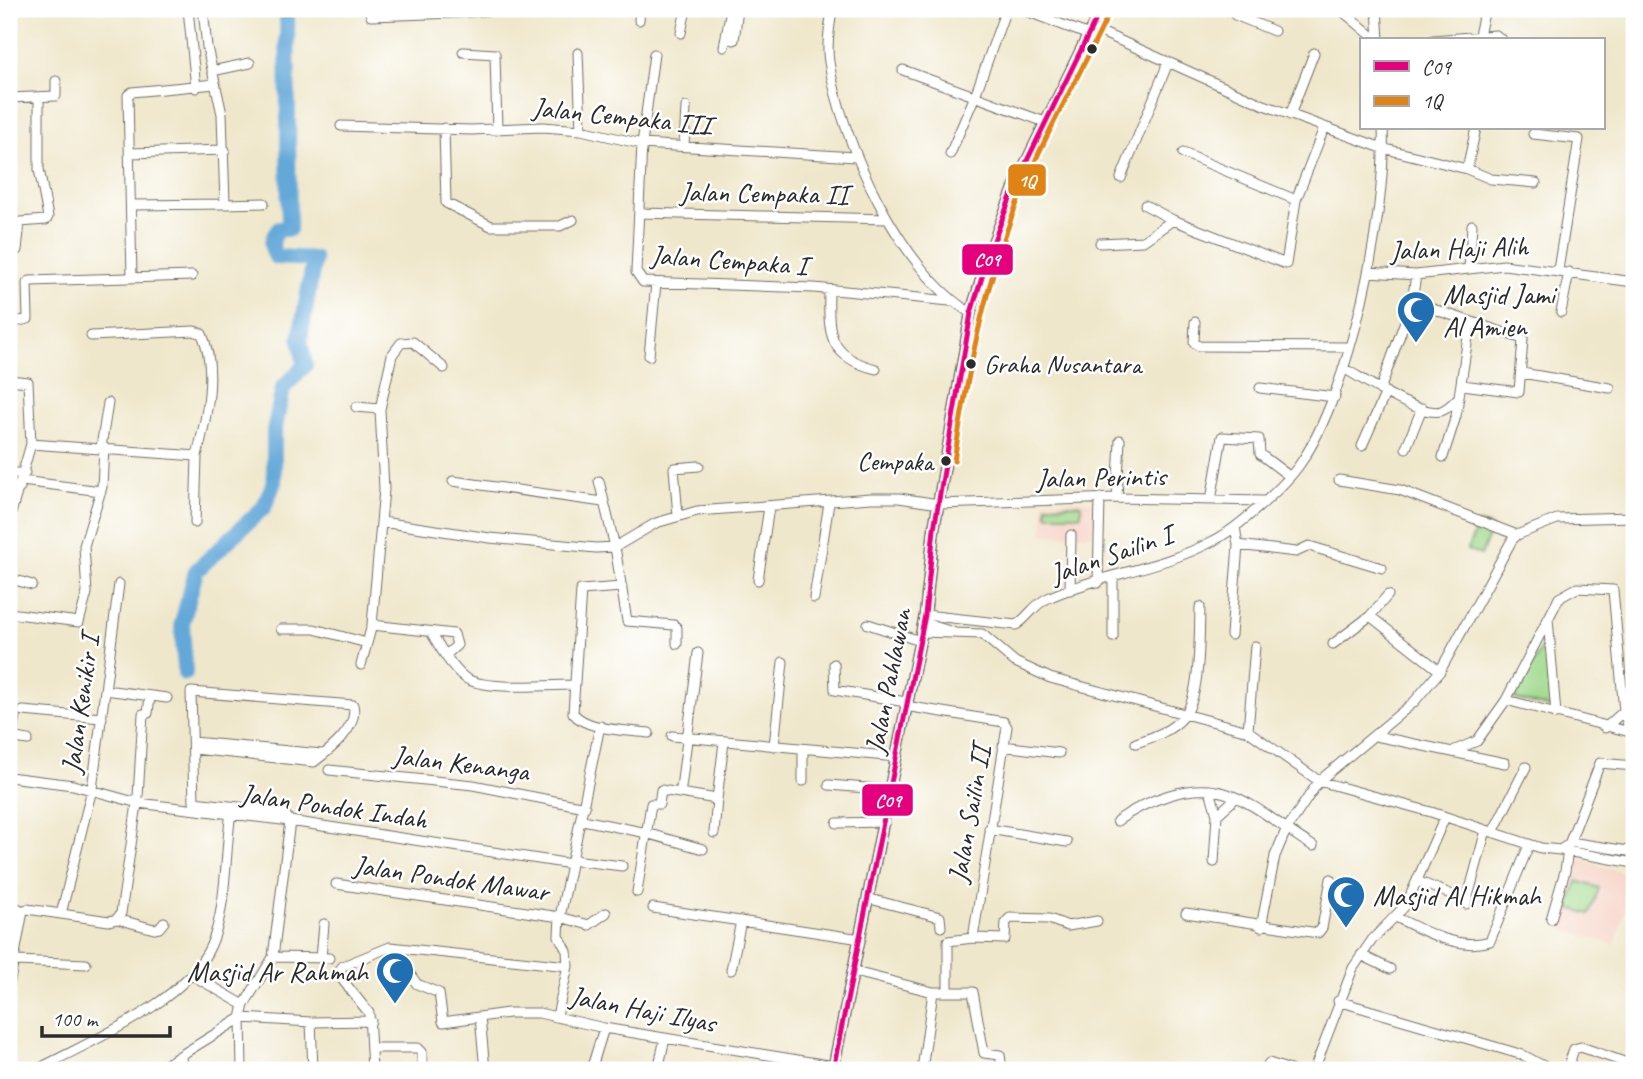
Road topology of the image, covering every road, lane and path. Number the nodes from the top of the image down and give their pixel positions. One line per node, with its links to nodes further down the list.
1 (9, 9): 2 (street)
2 (14, 9)
3 (188, 9): 39 (street)
4 (203, 9): 35 (street)
5 (369, 9): 19 (street)
6 (510, 9): 19 (street)
7 (640, 9): 20 (street)
8 (686, 9): 23 (street)
9 (731, 9): 10 (street)
10 (738, 9)
11 (832, 9): 61 (street)
12 (1006, 9): 40 (street)
13 (1021, 9): 22 (street)
14 (1101, 9): 22 (main road, Jalan Pahlawan)
15 (1235, 9): 21 (street)
16 (1340, 9): 24 (street)
17 (1377, 9): 25 (street)
18 (1485, 9): 26 (street)
19 (456, 11)
20 (639, 20)
21 (1274, 31)
22 (1091, 32): 34 (street); 45 (main road, Jalan Pahlawan)
23 (681, 33)
24 (1376, 38)
25 (1378, 38)
26 (1478, 38)
27 (1482, 38): 28 (street)
28 (1500, 38)
29 (463, 52): 49 (street)
30 (578, 53): 50 (street)
31 (1314, 53): 44 (street)
32 (654, 54): 54 (street, Jalan Cempaka I)
33 (250, 63): 35 (street)
34 (1168, 64): 44 (street); 63 (street)
35 (212, 71): 38 (street)
36 (903, 71): 40 (street)
37 (56, 80): 41 (street)
38 (215, 84): 39 (street); 57 (street)
39 (197, 88): 58 (street)
40 (975, 96): 45 (street); 60 (street)
41 (39, 97): 42 (street); 76 (street)
42 (9, 98)
43 (687, 107): 55 (street)
44 (1290, 115): 48 (street)
45 (1045, 122): 89 (main road, Jalan Pahlawan)
46 (341, 125): 47 (street, Jalan Cempaka III)
47 (444, 128): 49 (street, Jalan Cempaka III); 72 (street)
48 (1324, 128): 56 (street); 65 (street)
49 (498, 130): 50 (street, Jalan Cempaka III)
50 (581, 130): 54 (street, Jalan Cempaka III)
51 (1383, 130): 56 (street, Jalan Sailin I)
52 (1476, 130): 62 (street)
53 (1533, 134): 78 (street)
54 (642, 144): 55 (street, Jalan Cempaka III); 70 (street, Jalan Cempaka I)
55 (684, 146): 61 (street, Jalan Cempaka III)
56 (1382, 148): 62 (street); 79 (street, Jalan Sailin I)
57 (225, 150): 58 (street); 67 (street)
58 (130, 153): 68 (street)
59 (1183, 153): 65 (street)
60 (950, 154)
61 (855, 157): 71 (street)
62 (1467, 169): 64 (street)
63 (1121, 178)
64 (1536, 183)
65 (1296, 200): 73 (street)
66 (264, 203): 67 (street)
67 (225, 204): 68 (street)
68 (131, 205): 82 (street)
69 (1144, 205): 73 (street)
70 (640, 213): 71 (street, Jalan Cempaka II); 84 (street, Jalan Cempaka I)
71 (888, 219): 86 (street)
72 (573, 220)
73 (1173, 220): 75 (street)
74 (1472, 225): 77 (street)
75 (1100, 243)
76 (17, 250)
77 (1469, 270): 78 (street, Jalan Haji Alih); 80 (street, Jalan Haji Alih)
78 (1564, 271): 83 (street, Jalan Haji Alih); 88 (street)
79 (1368, 272): 80 (street, Jalan Haji Alih); 94 (street, Jalan Sailin I)
80 (1416, 275): 87 (street)
81 (192, 276): 82 (street)
82 (132, 278): 91 (street)
83 (1634, 282)
84 (656, 284): 85 (street, Jalan Cempaka I); 95 (street)
85 (829, 290): 86 (street, Jalan Cempaka I); 98 (street)
86 (950, 301): 89 (street)
87 (1412, 302): 92 (street); 104 (street)
88 (1561, 312)
89 (971, 313): 133 (main road, Jalan Pahlawan)
90 (1195, 322): 94 (street)
91 (11, 323)
92 (1470, 324): 99 (street); 101 (street)
93 (91, 336): 116 (street)
94 (1348, 347): 97 (street, Jalan Sailin I)
95 (649, 356)
96 (444, 368): 110 (street)
97 (1343, 368): 104 (street); 105 (street, Jalan Sailin I)
98 (876, 369)
99 (1522, 373): 101 (street); 103 (street)
100 (9, 380): 112 (street)
101 (1462, 385): 106 (street)
102 (1260, 388): 105 (street)
103 (1610, 388)
104 (1383, 391): 109 (street); 113 (street)
105 (1335, 397): 120 (street, Jalan Sailin I)
106 (1459, 397): 109 (street); 117 (street)
107 (108, 403): 114 (street)
108 (356, 407): 110 (street)
109 (1422, 408): 115 (street)
110 (380, 409): 138 (street)
111 (1120, 440): 128 (street)
112 (31, 444): 114 (street); 122 (street)
113 (1362, 446)
114 (102, 447): 116 (street); 126 (street)
115 (1406, 448)
116 (197, 456): 139 (street)
117 (1443, 457)
118 (699, 466): 135 (street)
119 (9, 473): 122 (street)
120 (1289, 476): 129 (street); 130 (street, Jalan Sailin I)
121 (1339, 480): 142 (street)
122 (22, 481): 125 (street); 126 (street); 137 (street)
123 (453, 481): 131 (street)
124 (599, 481): 131 (street)
125 (9, 487)
126 (101, 491): 157 (street)
127 (1100, 498): 128 (street, Jalan Perintis); 133 (street, Jalan Perintis); 149 (street)
128 (1116, 498): 129 (street, Jalan Perintis)
129 (1211, 500): 130 (street, Jalan Perintis)
130 (1263, 501): 140 (street, Jalan Sailin I)
131 (603, 502): 144 (street)
132 (829, 503): 133 (street, Jalan Perintis); 134 (street, Jalan Perintis); 155 (street)
133 (939, 504): 162 (main road, Jalan Pahlawan)
134 (769, 507): 135 (street, Jalan Perintis); 148 (street)
135 (678, 516): 144 (street, Jalan Perintis)
136 (1634, 517): 142 (street)
137 (9, 520)
138 (382, 522): 144 (street); 161 (street)
139 (195, 523)
140 (1234, 527): 143 (street); 147 (street, Jalan Sailin I)
141 (1071, 535): 153 (street)
142 (1517, 535): 176 (street)
143 (1237, 545): 145 (street); 165 (street)
144 (615, 547): 152 (street)
145 (1382, 568)
146 (9, 578): 151 (street)
147 (1113, 578): 149 (street, Jalan Sailin I); 166 (street)
148 (758, 580)
149 (1098, 583): 153 (street, Jalan Sailin I)
150 (119, 584): 178 (street, Jalan Kenikir I)
151 (32, 585)
152 (622, 587): 168 (street); 177 (street)
153 (1070, 590): 162 (street, Jalan Sailin I)
154 (1388, 595): 158 (street)
155 (814, 598)
156 (1200, 607): 184 (street)
157 (9, 613)
158 (1370, 616): 169 (street); 176 (street)
159 (1548, 618): 181 (street); 183 (street); 185 (street)
160 (868, 624): 162 (street)
161 (372, 625): 164 (street); 167 (street)
162 (923, 628): 182 (main road, Jalan Pahlawan); 184 (street)
163 (281, 629): 167 (street)
164 (431, 632): 172 (street); 172 (street)
165 (1231, 635)
166 (1113, 637)
167 (367, 643): 175 (street)
168 (677, 644)
169 (1333, 644)
170 (1255, 646): 190 (street)
171 (698, 653): 195 (street)
172 (447, 654): 177 (street)
173 (783, 662): 202 (street)
174 (834, 664): 182 (street)
175 (361, 665)
176 (1440, 671): 187 (street)
177 (573, 685): 188 (street)
178 (105, 690): 179 (street); 186 (street, Jalan Kenikir I)
179 (150, 696): 180 (street); 223 (street)
180 (167, 698)
181 (1506, 700): 185 (street); 199 (street)
182 (906, 704): 203 (street, Jalan Sailin II); 208 (main road, Jalan Pahlawan)
183 (1624, 711): 189 (street); 189 (street)
184 (1186, 714): 190 (street); 200 (street)
185 (1556, 714): 189 (street)
186 (102, 718): 194 (street); 218 (street, Jalan Kenikir I)
187 (1393, 721): 193 (street); 197 (street)
188 (600, 726): 191 (street); 224 (street)
189 (1605, 728)
190 (1248, 731): 215 (street)
191 (649, 733)
192 (672, 736): 195 (street)
193 (1376, 736): 197 (street); 215 (street)
194 (10, 737): 196 (street)
195 (688, 738): 198 (street); 217 (street)
196 (28, 740)
197 (1403, 740): 205 (street)
198 (724, 741): 202 (street); 222 (street)
199 (1477, 741): 205 (street); 207 (street)
200 (1136, 743)
201 (194, 745): 201 (street); 225 (street)
202 (774, 746): 204 (street)
203 (1003, 746): 206 (street); 233 (street, Jalan Sailin II)
204 (803, 750): 208 (street); 214 (street)
205 (1455, 750): 207 (street)
206 (1059, 753)
207 (1479, 756): 209 (street)
208 (897, 757): 219 (main road, Jalan Pahlawan)
209 (1505, 763)
210 (1634, 766): 241 (street)
211 (1526, 767): 235 (street)
212 (329, 769): 224 (street, Jalan Kenanga)
213 (9, 777): 218 (street, Jalan Kenikir I)
214 (803, 781)
215 (1319, 781): 227 (street); 234 (street)
216 (829, 785): 219 (street)
217 (681, 788)
218 (92, 789): 223 (street, Jalan Pondok Indah); 260 (street)
219 (891, 790): 230 (main road, Jalan Pahlawan)
220 (1210, 790): 221 (street); 226 (street); 231 (street)
221 (1236, 798): 226 (street); 234 (street)
222 (717, 799): 236 (street); 237 (street)
223 (138, 803): 225 (street, Jalan Pondok Indah); 263 (street)
224 (585, 807): 228 (street)
225 (231, 812): 229 (street, Jalan Pondok Indah); 282 (street)
226 (1217, 815): 245 (street)
227 (1445, 817): 235 (street); 249 (street)
228 (583, 820): 236 (street); 244 (street)
229 (290, 821): 244 (street, Jalan Pondok Indah); 275 (street)
230 (886, 821): 232 (street); 253 (main road, Jalan Pahlawan)
231 (1117, 821)
232 (837, 823)
233 (989, 829): 238 (street); 271 (street, Jalan Sailin II)
234 (1286, 830): 240 (street); 270 (street)
235 (1490, 831): 239 (street); 255 (street)
236 (647, 833): 242 (street); 251 (street)
237 (714, 833)
238 (1067, 842)
239 (1529, 845): 241 (street); 262 (street)
240 (1313, 846)
241 (1566, 847): 243 (street); 246 (street); 264 (street)
242 (703, 849)
243 (1634, 852)
244 (572, 862): 247 (street, Jalan Pondok Indah); 261 (street)
245 (1214, 862)
246 (1634, 863)
247 (622, 866)
248 (1331, 879): 270 (street)
249 (1417, 881): 252 (street); 262 (street)
250 (336, 884): 261 (street, Jalan Pondok Mawar)
251 (637, 892)
252 (1450, 894)
253 (870, 899): 269 (street); 272 (main road, Jalan Pahlawan)
254 (9, 904): 257 (street)
255 (1466, 904)
256 (653, 908): 266 (street)
257 (23, 911): 260 (street); 276 (street)
258 (606, 913): 261 (street, Jalan Pondok Mawar)
259 (1186, 913): 270 (street)
260 (61, 914): 263 (street)
261 (560, 917): 278 (street)
262 (1396, 917): 274 (street)
263 (117, 919): 267 (street)
264 (1551, 919)
265 (1097, 920): 271 (street)
266 (740, 921): 272 (street); 280 (street)
267 (164, 922)
268 (324, 924): 275 (street)
269 (941, 927)
270 (1261, 927)
271 (973, 938): 285 (street)
272 (861, 939): 281 (main road, Jalan Pahlawan)
273 (390, 947): 278 (street); 289 (street, Jalan Haji Ilyas); 291 (street)
274 (1361, 955): 279 (street); 286 (street)
275 (273, 957): 287 (street)
276 (16, 961): 277 (street); 283 (street)
277 (86, 964)
278 (568, 966): 288 (street)
279 (1390, 969)
280 (731, 970)
281 (855, 971): 284 (street); 299 (main road, Jalan Pahlawan)
282 (192, 975): 287 (street); 300 (street)
283 (9, 986)
284 (933, 992): 285 (street); 297 (street)
285 (948, 992): 310 (street)
286 (1338, 1001): 313 (street); 314 (street)
287 (243, 1005): 290 (street)
288 (557, 1016): 289 (street, Jalan Haji Ilyas); 293 (street, Jalan Haji Ilyas)
289 (480, 1017): 307 (street)
290 (240, 1018): 292 (street); 296 (street); 303 (street)
291 (370, 1021): 292 (street); 295 (street)
292 (311, 1022): 304 (street)
293 (604, 1028): 294 (street, Jalan Haji Ilyas); 308 (street)
294 (665, 1038): 299 (street, Jalan Haji Ilyas); 309 (street)
295 (372, 1048): 305 (street); 306 (street)
296 (181, 1055): 301 (street); 302 (street)
297 (923, 1063)
298 (1627, 1063): 315 (street)
299 (834, 1068)
300 (40, 1069)
301 (157, 1070)
302 (182, 1070)
303 (242, 1070)
304 (313, 1070)
305 (372, 1070)
306 (422, 1070)
307 (485, 1070)
308 (591, 1070)
309 (658, 1070)
310 (1002, 1070)
311 (1265, 1070): 312 (street)
312 (1290, 1070)
313 (1314, 1070)
314 (1552, 1070)
315 (1567, 1070)

